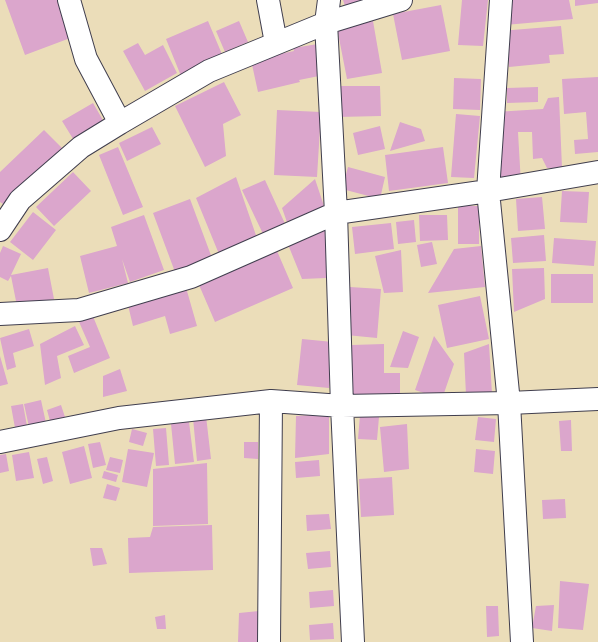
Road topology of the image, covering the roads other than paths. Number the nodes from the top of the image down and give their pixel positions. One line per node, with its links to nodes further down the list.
1 (68, 0): 8 (street)
2 (268, 0): 7 (street)
3 (329, 0): 6 (street)
4 (401, 0): 6 (street)
5 (501, 0): 10 (street)
6 (326, 22): 7 (street); 11 (street)
7 (276, 43): 8 (street)
8 (120, 123): 12 (street)
9 (598, 172): 10 (street)
10 (488, 191): 11 (street); 16 (street)
11 (336, 213): 13 (street); 17 (street)
12 (0, 230)
13 (0, 314)
14 (598, 399): 16 (street)
15 (271, 401): 17 (street); 18 (street); 19 (street)
16 (509, 403): 17 (street); 21 (street)
17 (342, 406): 20 (street)
18 (0, 442)
19 (269, 642)
20 (353, 642)
21 (522, 642)

